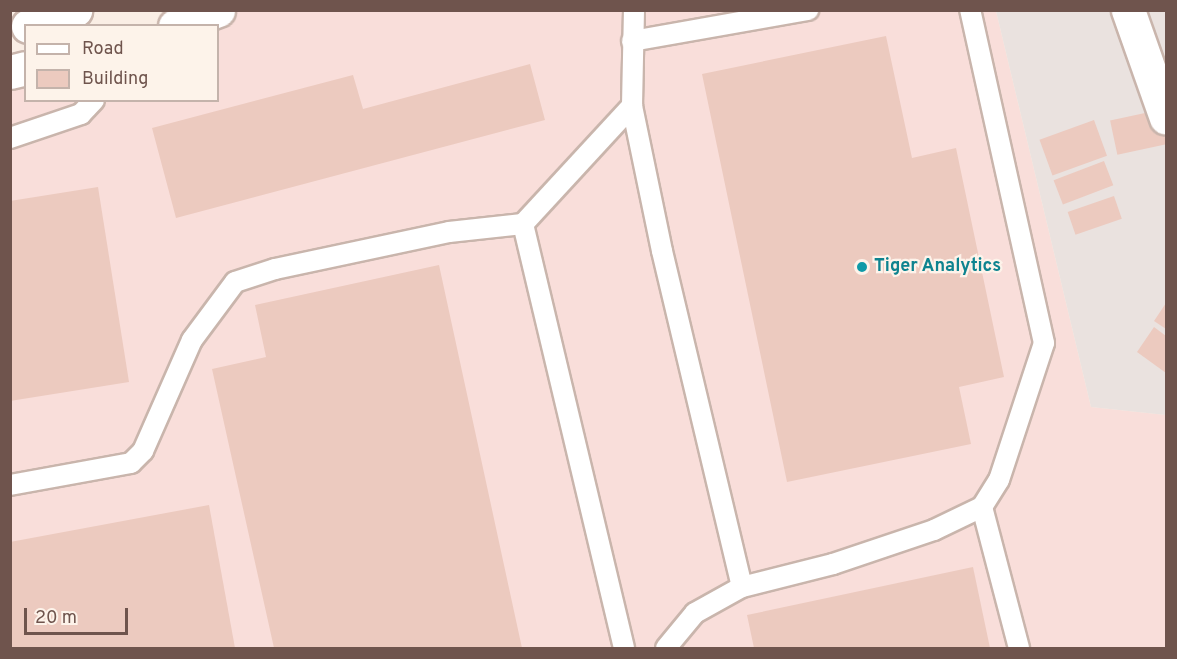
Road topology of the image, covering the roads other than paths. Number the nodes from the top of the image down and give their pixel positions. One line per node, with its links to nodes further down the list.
1 (75, 10): 7 (main road)
2 (218, 10): 8 (main road)
3 (633, 10): 9 (lane)
4 (808, 10): 9 (lane)
5 (970, 10): 16 (lane)
6 (1128, 10): 10 (main road)
7 (33, 24)
8 (179, 24)
9 (632, 41): 12 (lane)
10 (1163, 100)
11 (92, 102): 13 (lane)
12 (632, 106): 14 (lane); 17 (lane)
13 (10, 138)
14 (523, 224): 15 (lane); 18 (lane)
15 (10, 485)
16 (982, 507): 17 (lane); 20 (lane)
17 (742, 587): 19 (lane)
18 (624, 648)
19 (666, 648)
20 (1019, 648)

